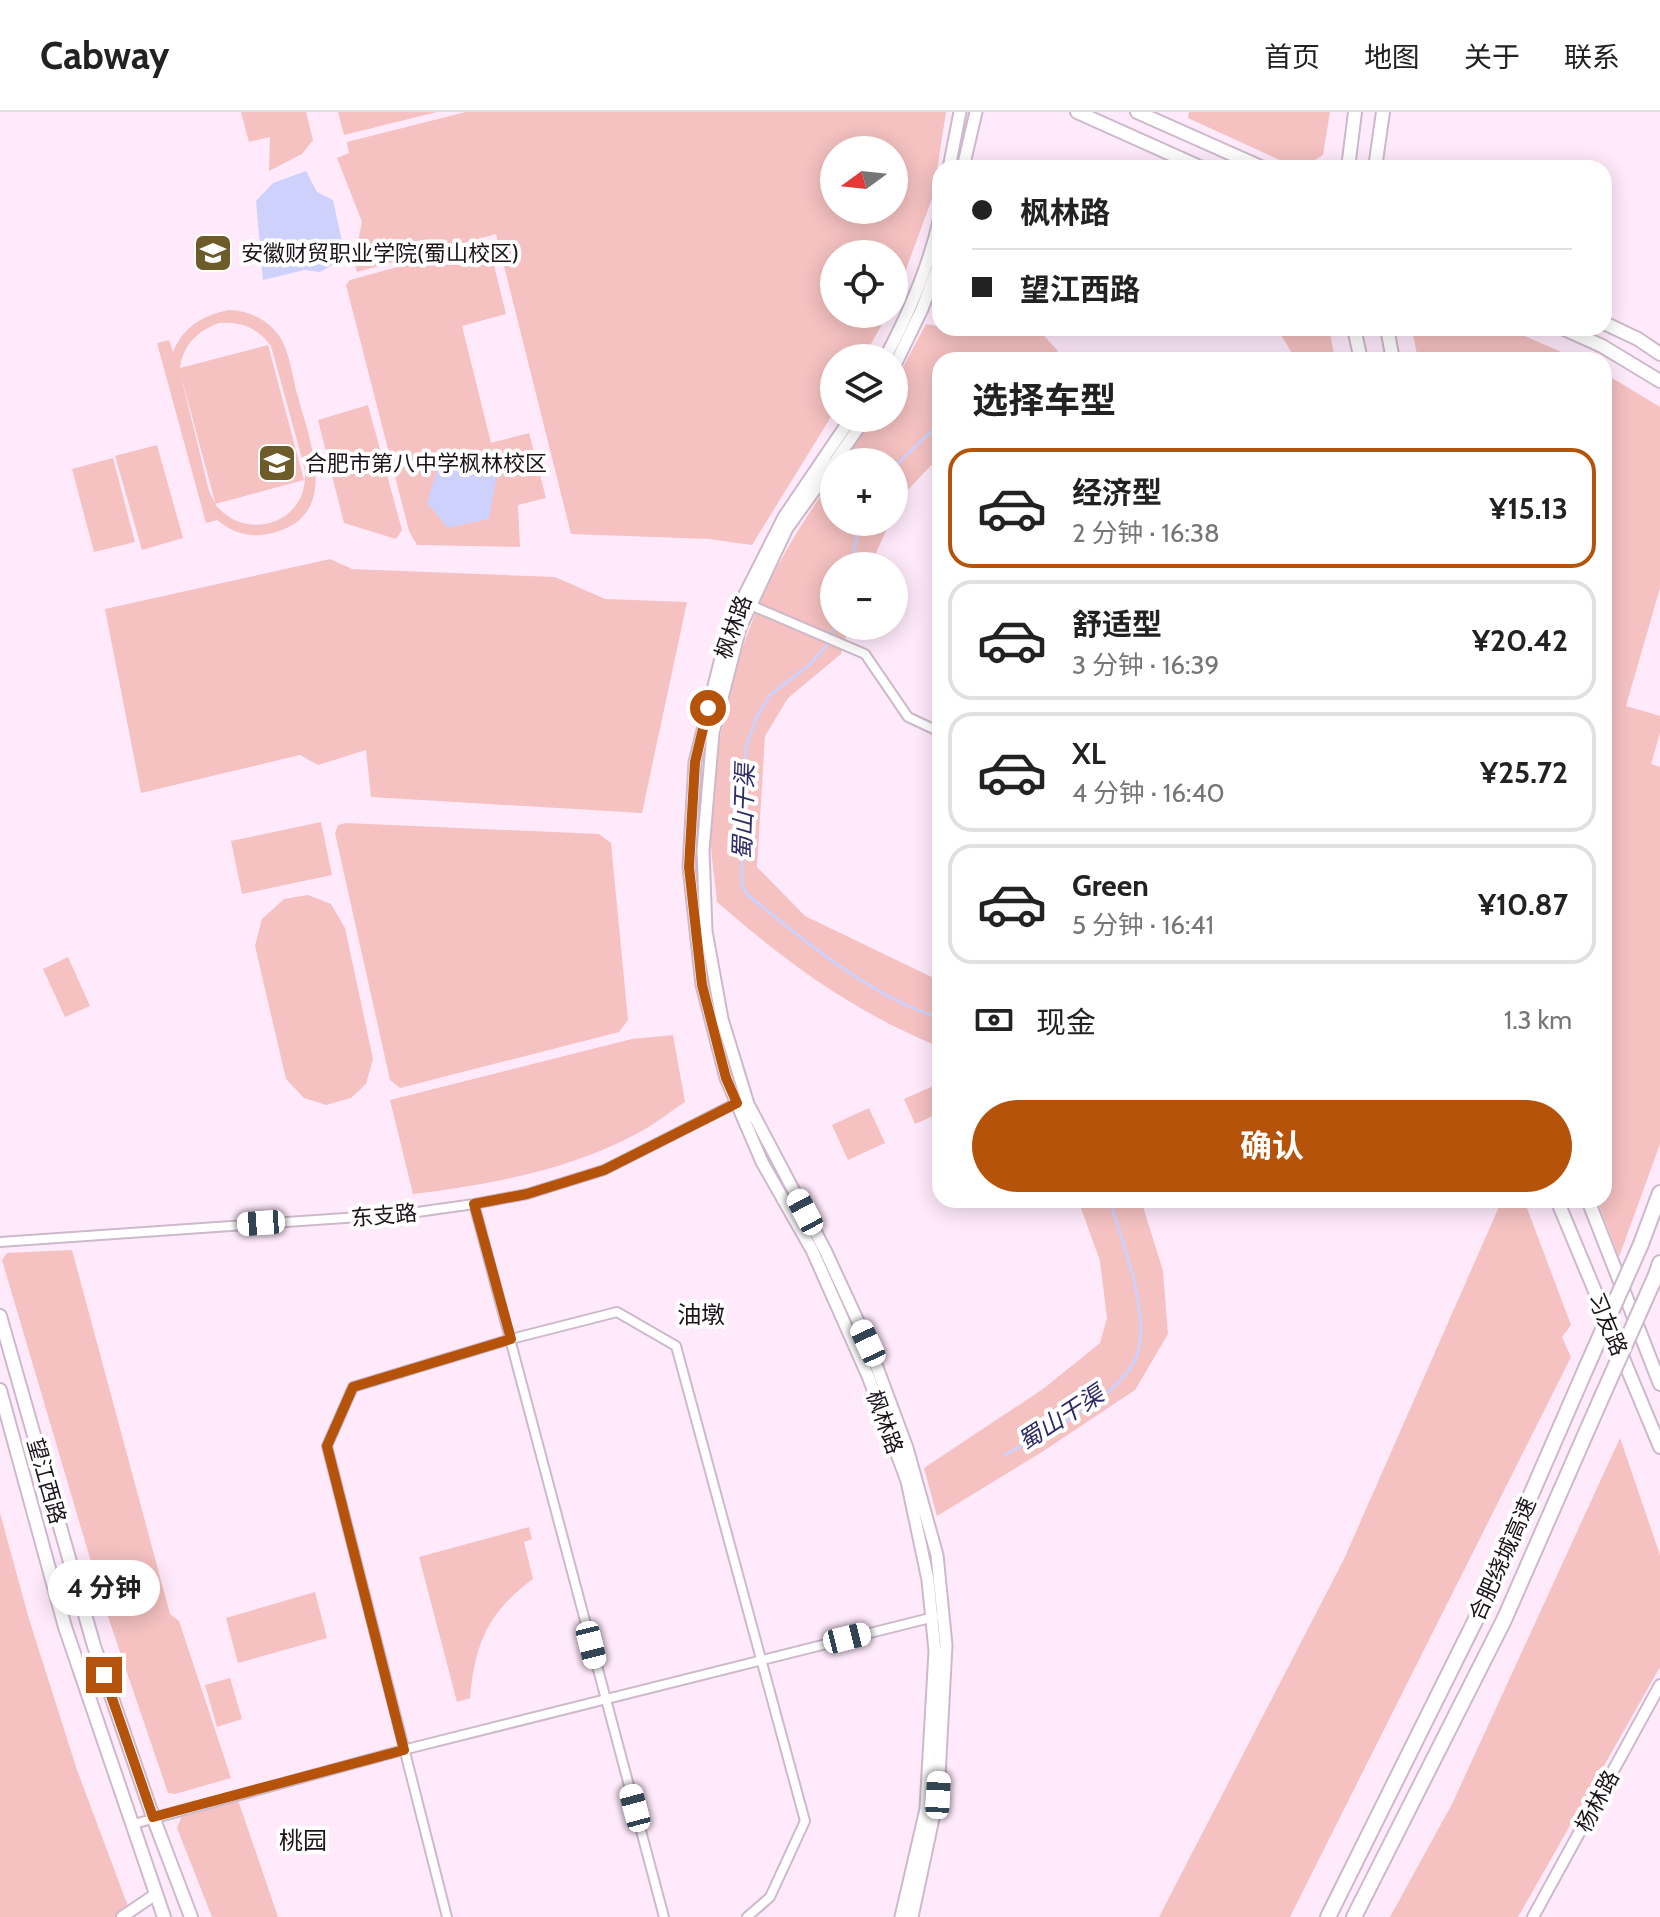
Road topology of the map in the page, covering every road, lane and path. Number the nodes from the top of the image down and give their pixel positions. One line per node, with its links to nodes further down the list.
1 (960, 112): 8 (main road)
2 (976, 112): 9 (main road)
3 (1077, 112): 10 (main road)
4 (1137, 112): 11 (main road)
5 (1355, 112): 7 (main road)
6 (1383, 112): 14 (main road)
7 (1349, 147): 12 (main road); 13 (main road)
8 (951, 160)
9 (965, 160)
10 (1184, 160)
11 (1245, 160)
12 (1342, 160)
13 (1348, 160)
14 (1377, 160)
15 (932, 251): 19 (main road)
16 (932, 282): 20 (main road)
17 (1612, 327): 23 (main road)
18 (1580, 336): 21 (main road)
19 (892, 344)
20 (905, 344)
21 (1612, 352)
22 (1612, 352): 24 (main road)
23 (1660, 354)
24 (1660, 381)
25 (842, 432): 27 (main road, 枫林路)
26 (820, 482): 27 (main road, 枫林路)
27 (745, 603): 28 (street); 29 (main road, 枫林路)
28 (932, 728)
29 (742, 1100): 31 (street, 东支路); 41 (main road, 枫林路)
30 (1660, 1193): 57 (highway, 合肥绕城高速, bridge)
31 (474, 1204): 34 (street, 东支路); 37 (street)
32 (1560, 1208): 40 (main road, 习友路)
33 (1591, 1208): 38 (main road, 习友路)
34 (0, 1242)
35 (1658, 1269): 58 (highway, 合肥绕城高速, bridge)
36 (0, 1316): 46 (main road, 望江西路)
37 (511, 1339): 42 (street); 44 (street); 45 (street)
38 (1660, 1384)
39 (0, 1390): 47 (main road, 望江西路)
40 (1660, 1447)
41 (937, 1616): 42 (street); 55 (main road, 枫林路); 56 (main road, 枫林路)
42 (762, 1659): 44 (street); 54 (street)
43 (1660, 1685): 59 (street, 杨林路)
44 (605, 1698): 45 (street); 53 (street)
45 (404, 1750): 46 (street); 52 (street)
46 (153, 1817): 47 (street); 51 (main road, 望江西路)
47 (134, 1824): 48 (main road, 望江西路)
48 (156, 1894): 49 (street); 50 (main road, 望江西路)
49 (122, 1917)
50 (164, 1917)
51 (191, 1917)
52 (447, 1917)
53 (664, 1917)
54 (747, 1917)
55 (901, 1917)
56 (912, 1917)
57 (1328, 1917)
58 (1354, 1917)
59 (1533, 1917)

